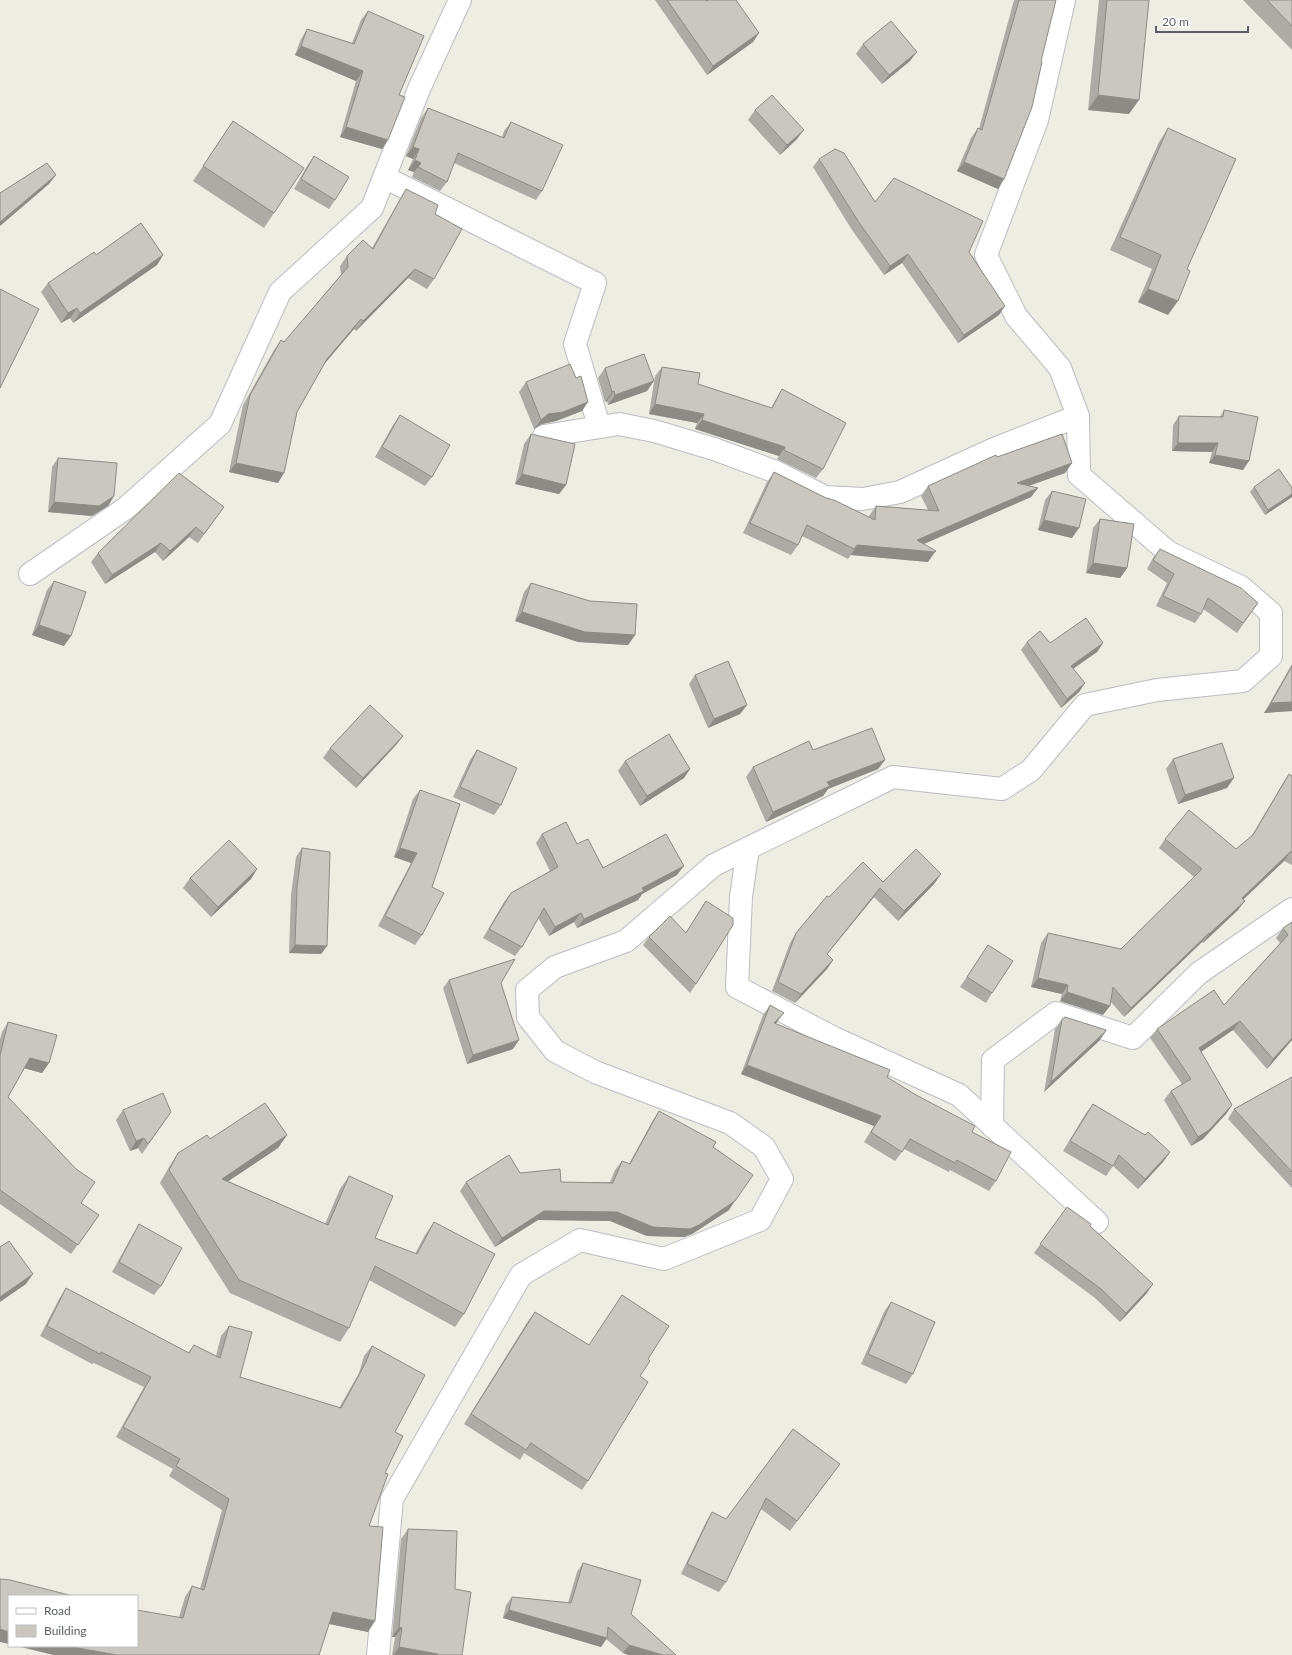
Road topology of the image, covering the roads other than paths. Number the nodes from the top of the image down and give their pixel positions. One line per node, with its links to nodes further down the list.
1 (460, 0): 3 (street)
2 (1064, 0): 4 (street)
3 (384, 177): 5 (street); 7 (street)
4 (1078, 416): 5 (street); 8 (street)
5 (599, 426): 6 (street)
6 (544, 436)
7 (30, 574)
8 (748, 848): 10 (street); 12 (street)
9 (1292, 909): 10 (street)
10 (992, 1126): 11 (street)
11 (1097, 1222)
12 (378, 1655)

